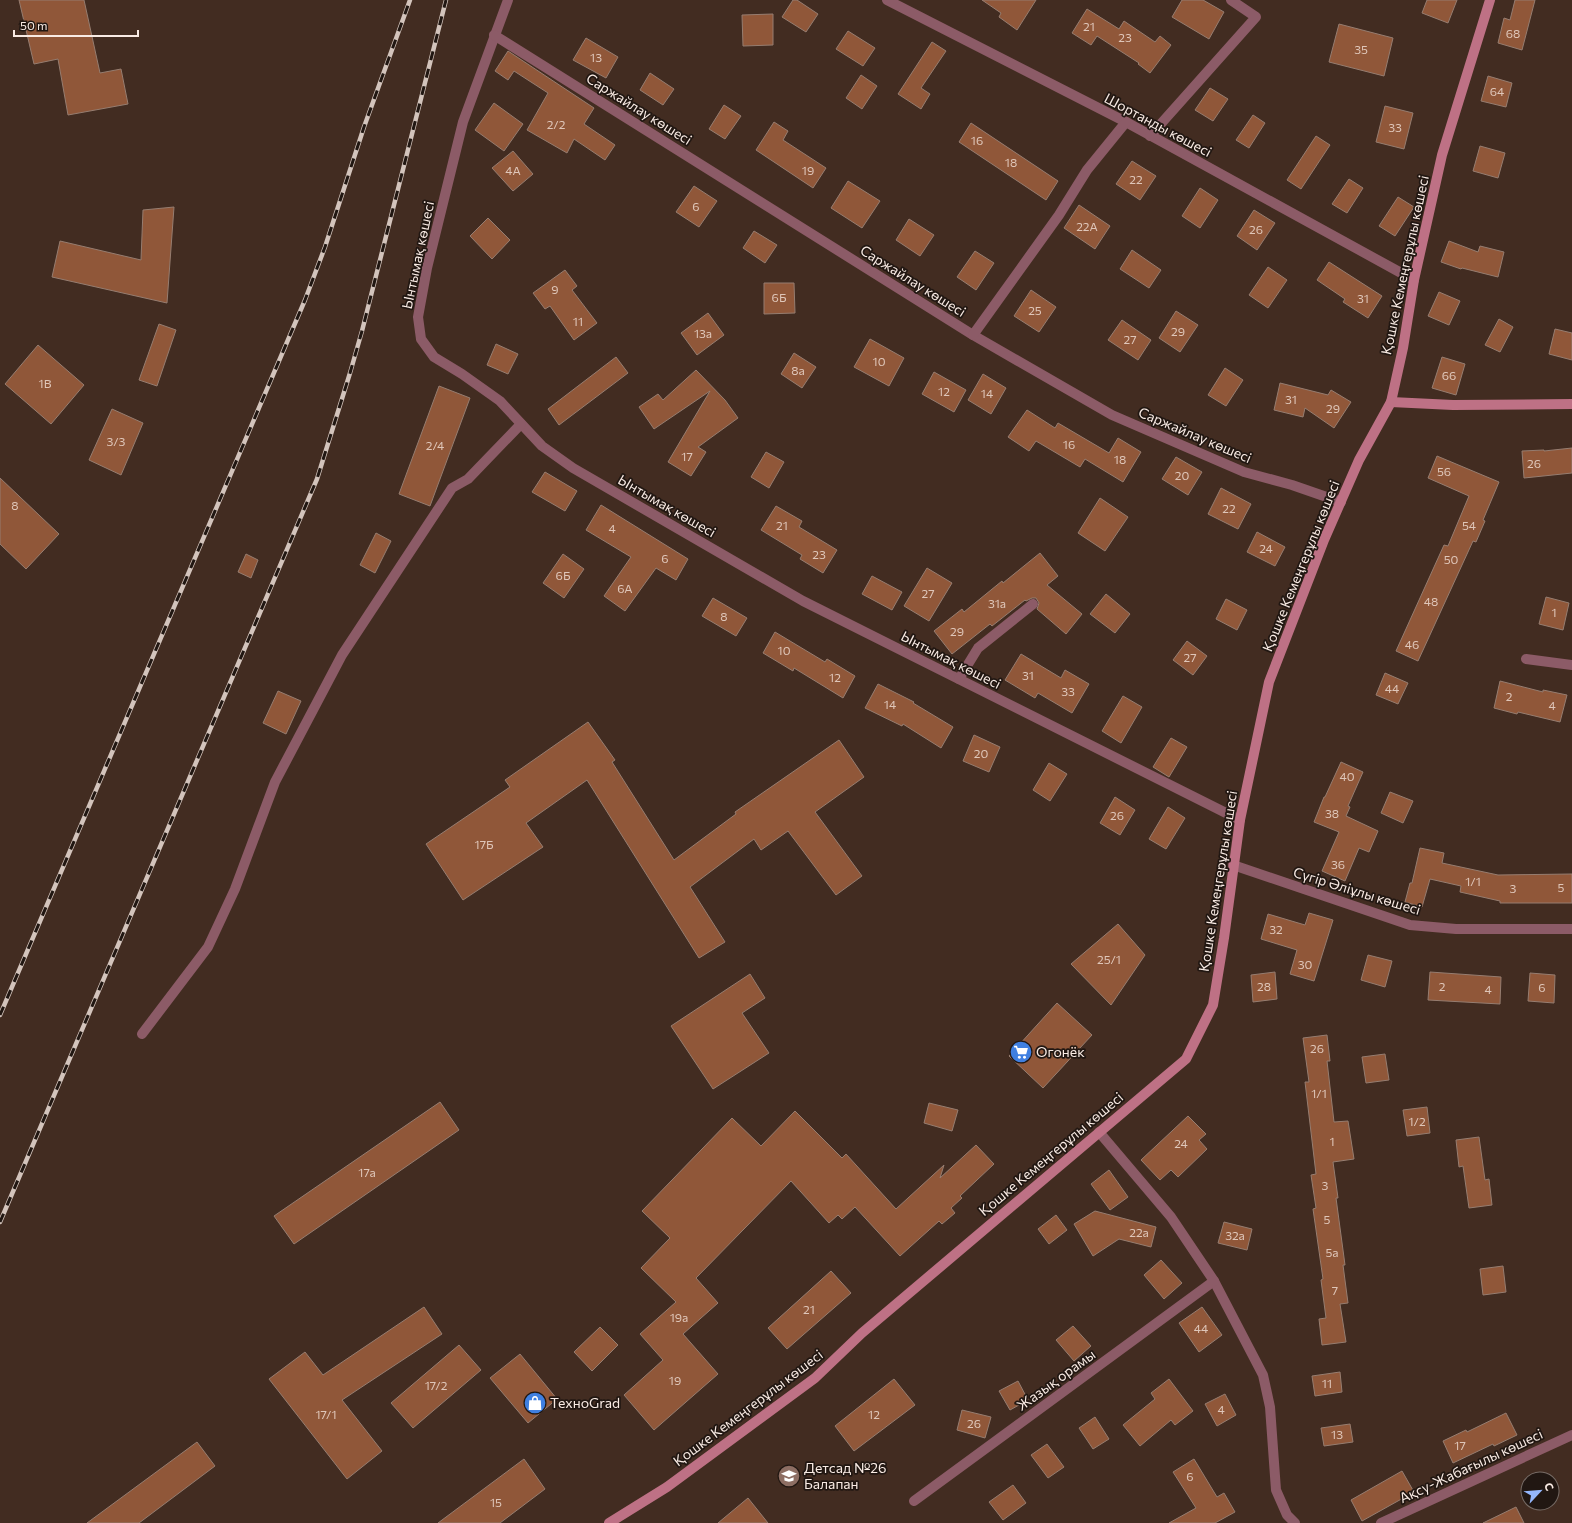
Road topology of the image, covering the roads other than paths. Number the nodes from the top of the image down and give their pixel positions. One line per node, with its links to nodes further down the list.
1 (508, 0): 5 (street, Ынтымақ көшесі)
2 (886, 0): 6 (street, Шортанды көшесі)
3 (1231, 0): 7 (street)
4 (1490, 0): 8 (street, Қошке Кемеңгерұлы көшесі)
5 (494, 35): 9 (street, Саржайлау көшесі); 12 (street, Ынтымақ көшесі)
6 (1126, 122): 7 (street, Шортанды көшесі); 9 (street)
7 (1150, 136): 8 (street, Шортанды көшесі)
8 (1414, 280): 10 (street, Қошке Кемеңгерұлы көшесі)
9 (973, 335): 13 (street, Саржайлау көшесі)
10 (1391, 402): 11 (street); 13 (street, Қошке Кемеңгерұлы көшесі)
11 (1572, 404)
12 (521, 424): 17 (street, Ынтымақ көшесі); 21 (street)
13 (1341, 502): 18 (street, Қошке Кемеңгерұлы көшесі)
14 (1033, 604): 17 (street)
15 (1526, 660): 16 (street)
16 (1572, 665)
17 (959, 679): 18 (street, Ынтымақ көшесі)
18 (1240, 820): 19 (street, Қошке Кемеңгерұлы көшесі)
19 (1233, 865): 20 (street, Сүгір Әліұлы көшесі); 22 (street, Қошке Кемеңгерұлы көшесі)
20 (1572, 929)
21 (142, 1034)
22 (1099, 1132): 23 (street); 26 (street, Қошке Кемеңгерұлы көшесі)
23 (1214, 1281): 25 (street, Жазық орамы); 27 (street)
24 (1572, 1434): 28 (street, Ақсу-Жабағылы көшесі)
25 (914, 1501)
26 (609, 1523)
27 (1295, 1523)
28 (1381, 1523)

